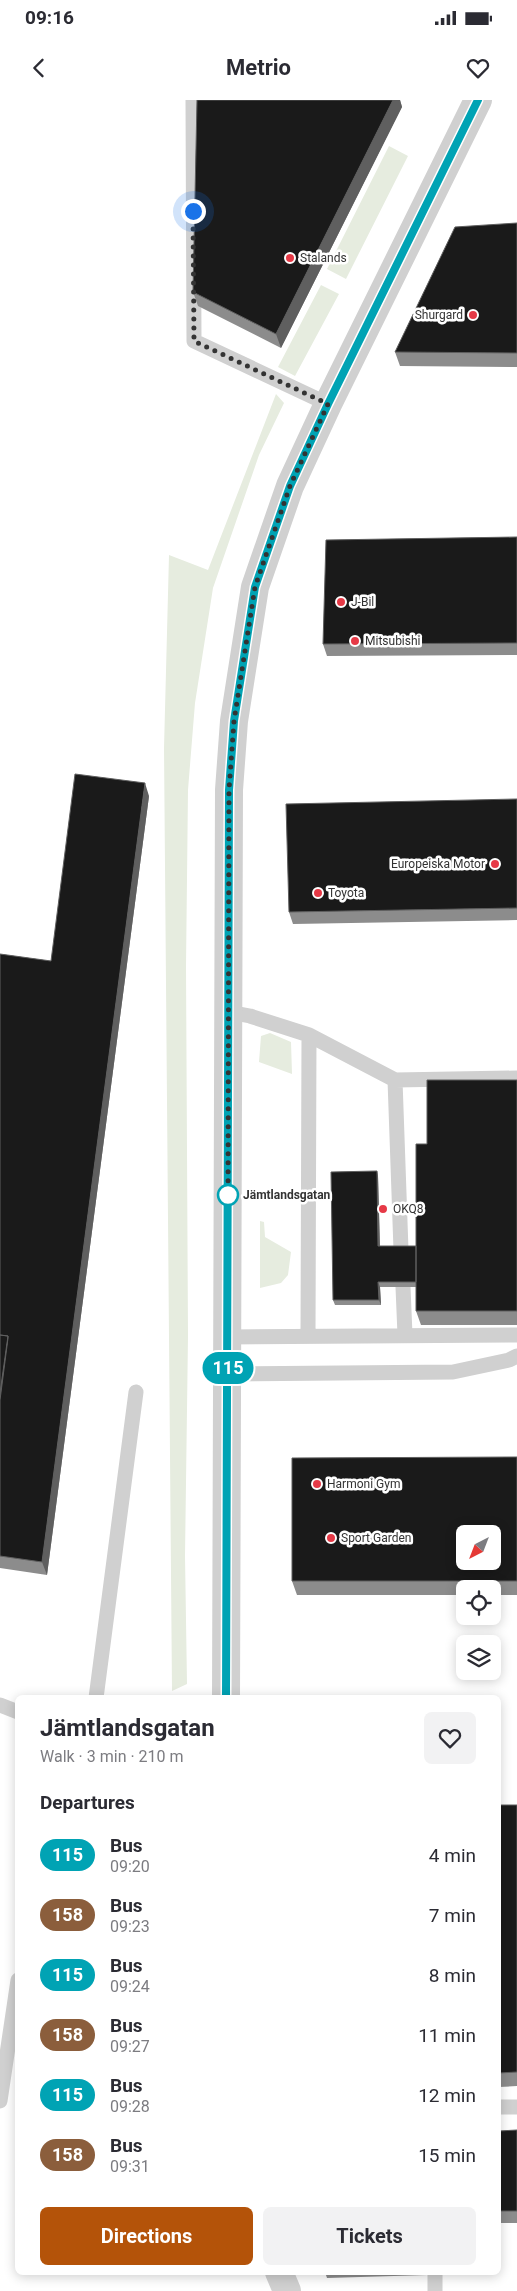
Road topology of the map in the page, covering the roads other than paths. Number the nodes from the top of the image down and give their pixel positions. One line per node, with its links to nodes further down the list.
1 (193, 100): 3 (lane)
2 (478, 100): 3 (street)
3 (328, 404): 4 (street)
4 (229, 1012): 5 (lane); 13 (street)
5 (309, 1034): 7 (lane); 12 (lane)
6 (517, 1078): 7 (lane)
7 (395, 1080): 8 (lane)
8 (402, 1250)
9 (403, 1287): 10 (lane)
10 (404, 1335): 11 (lane); 12 (lane)
11 (517, 1335)
12 (308, 1336): 13 (lane)
13 (228, 1337): 15 (street)
14 (517, 1356): 15 (lane)
15 (228, 1374): 18 (street)
16 (136, 1392): 17 (lane)
17 (96, 1695)
18 (226, 1695)
19 (0, 1706): 20 (lane)
20 (15, 1711)
21 (15, 2000): 22 (lane)
22 (0, 2101)
23 (501, 2107): 24 (lane)
24 (517, 2107)
25 (279, 2275): 27 (street)
26 (435, 2275): 28 (lane)
27 (286, 2291)
28 (436, 2291)

